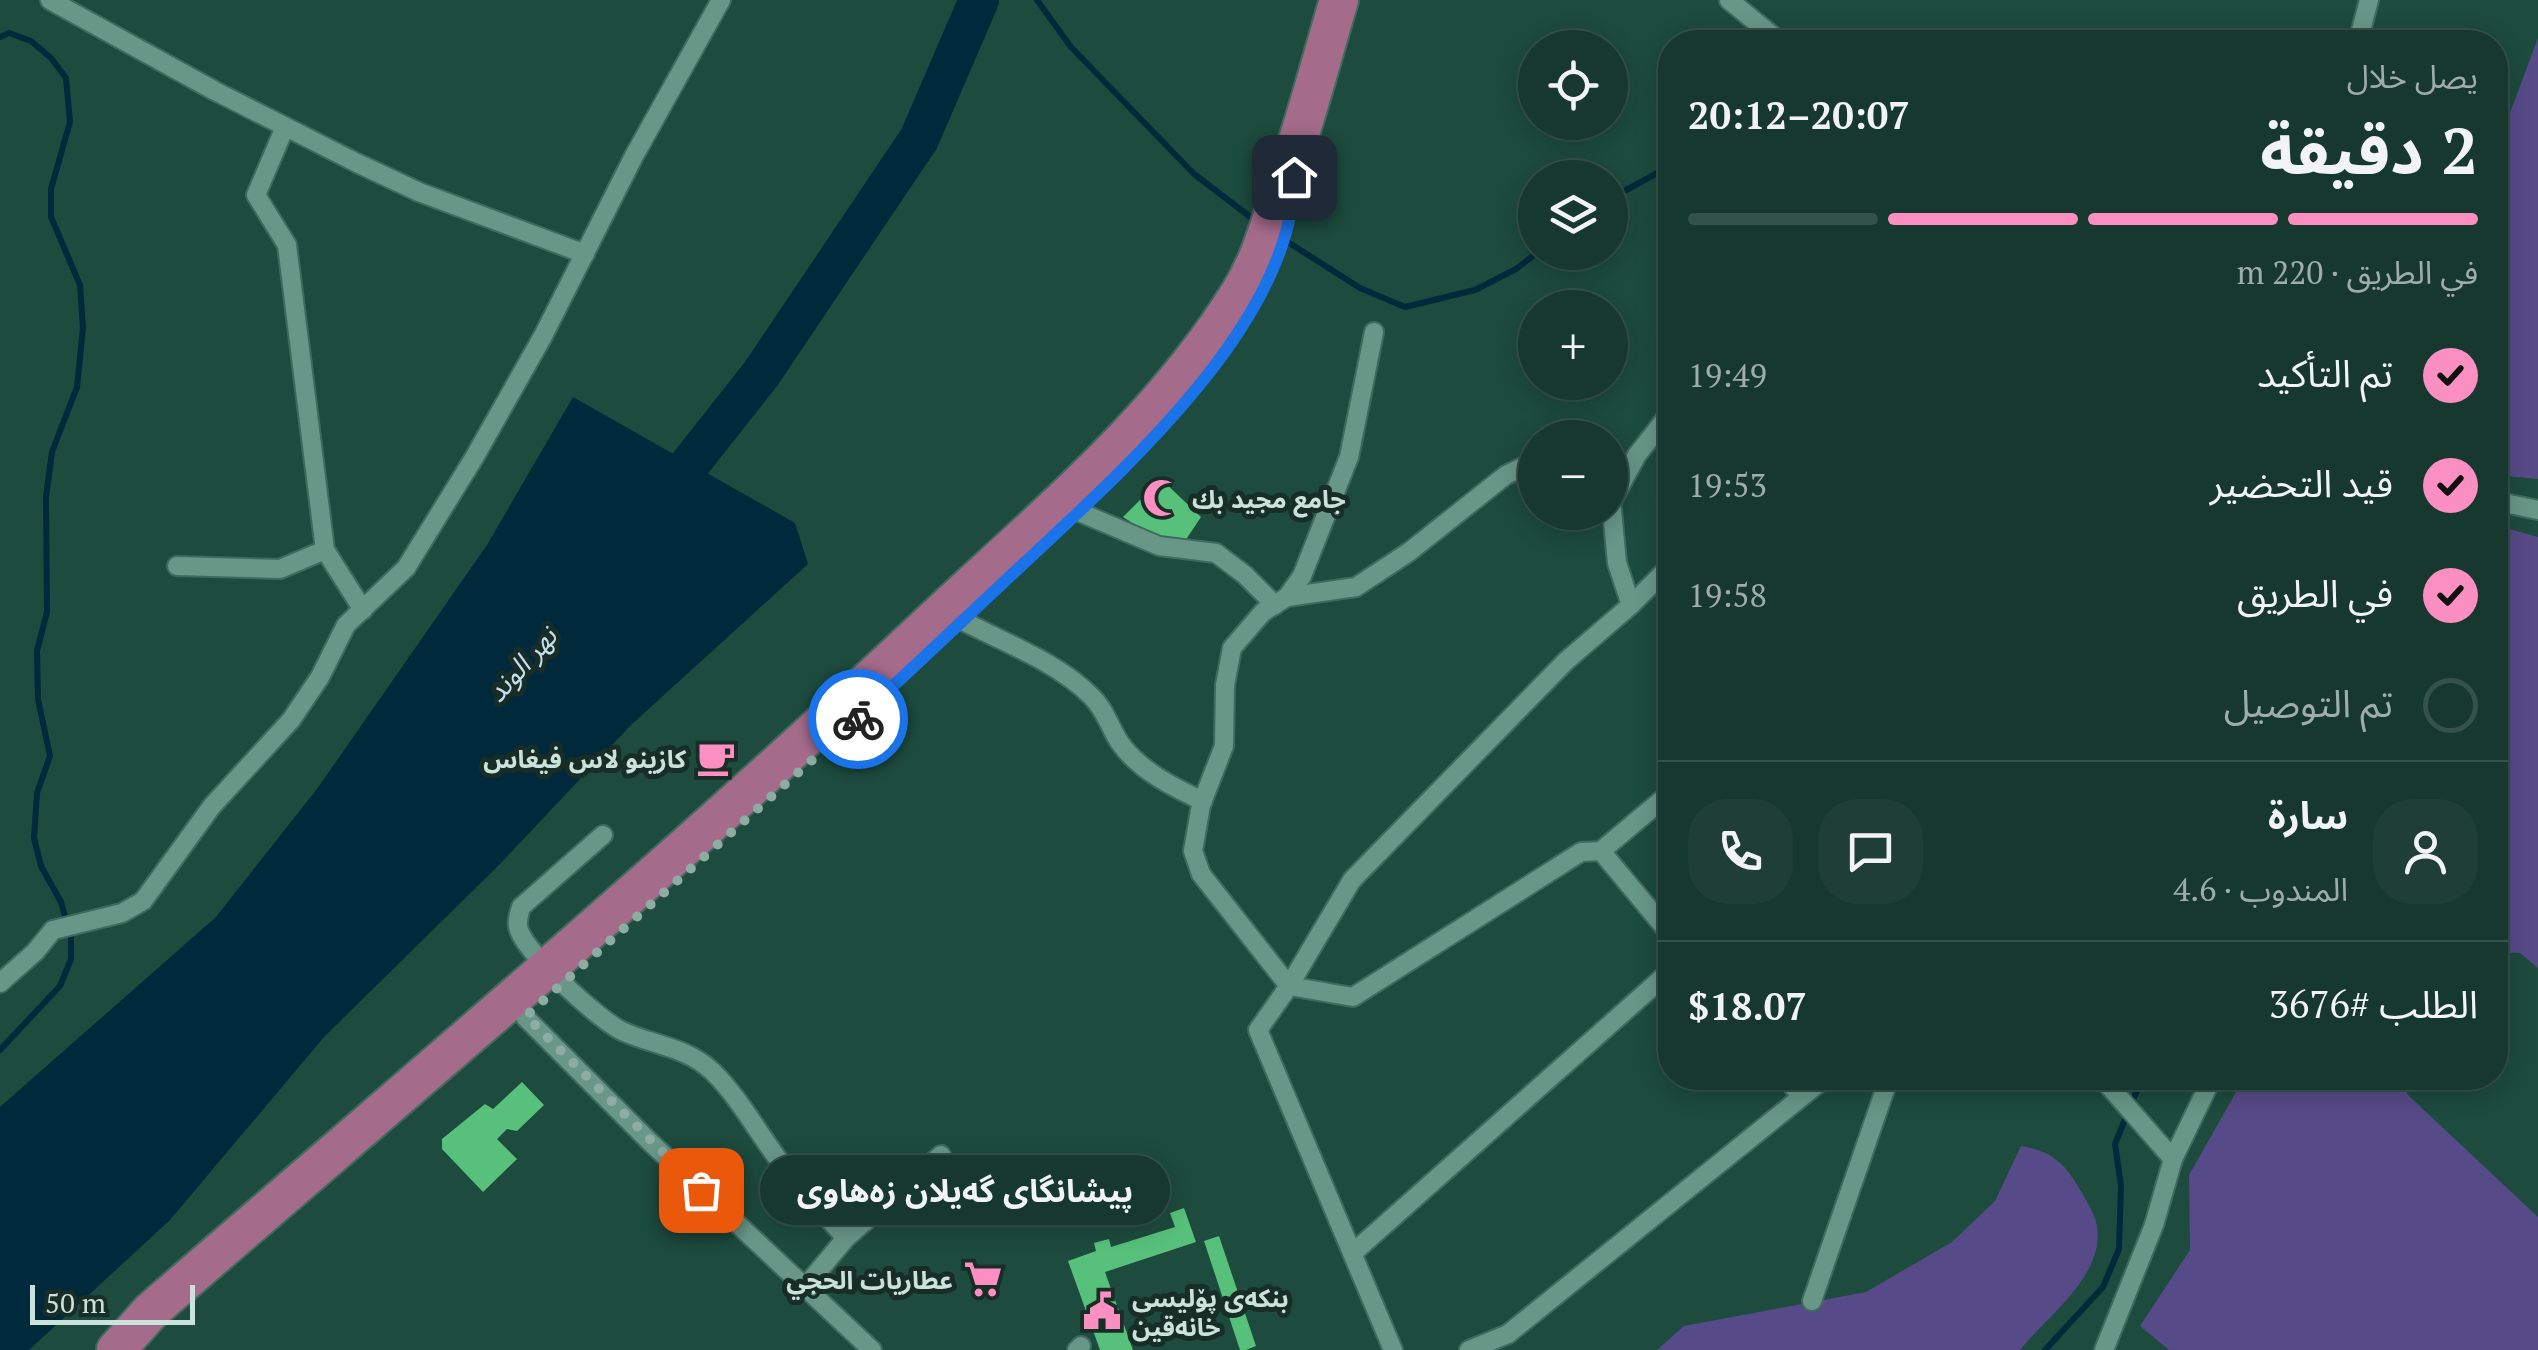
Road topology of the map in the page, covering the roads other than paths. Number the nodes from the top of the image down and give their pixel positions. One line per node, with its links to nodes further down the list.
1 (50, 0): 8 (street)
2 (721, 0): 9 (street)
3 (1339, 0): 10 (main road)
4 (1730, 0): 6 (street)
5 (2368, 0): 7 (street)
6 (1766, 30)
7 (2361, 30)
8 (286, 127): 9 (street); 19 (street)
9 (585, 254): 24 (street)
10 (1264, 269): 17 (main road); 31 (main road)
11 (1374, 332): 22 (street)
12 (1658, 428): 13 (street)
13 (1628, 469)
14 (1518, 470): 22 (street)
15 (2508, 504): 16 (street)
16 (2538, 510)
17 (1079, 512): 22 (street); 25 (main road)
18 (1615, 530): 23 (street)
19 (325, 550): 20 (street); 24 (street)
20 (177, 566)
21 (1658, 578): 23 (street)
22 (1281, 601): 26 (street)
23 (1632, 605): 34 (street)
24 (363, 610): 32 (street)
25 (963, 621): 26 (street); 31 (main road)
26 (1203, 801): 34 (street)
27 (1658, 803): 29 (street)
28 (603, 835): 31 (street)
29 (1601, 852): 30 (street); 34 (street)
30 (1658, 920)
31 (557, 975): 35 (main road); 44 (street)
32 (0, 982)
33 (1658, 982): 45 (street)
34 (1289, 986): 45 (street)
35 (518, 1009): 46 (street); 48 (main road); 49 (main road)
36 (1796, 1090): 41 (street)
37 (1809, 1090): 41 (street)
38 (1885, 1090): 47 (street)
39 (2112, 1090): 43 (street)
40 (2206, 1090): 43 (street)
41 (1801, 1096): 52 (street)
42 (941, 1154): 44 (street)
43 (2174, 1159): 53 (street)
44 (846, 1238): 46 (street)
45 (1354, 1252): 51 (street)
46 (805, 1287): 50 (street)
47 (1812, 1301)
48 (116, 1350)
49 (142, 1350)
50 (872, 1350)
51 (1393, 1350)
52 (1469, 1350)
53 (2104, 1350)

